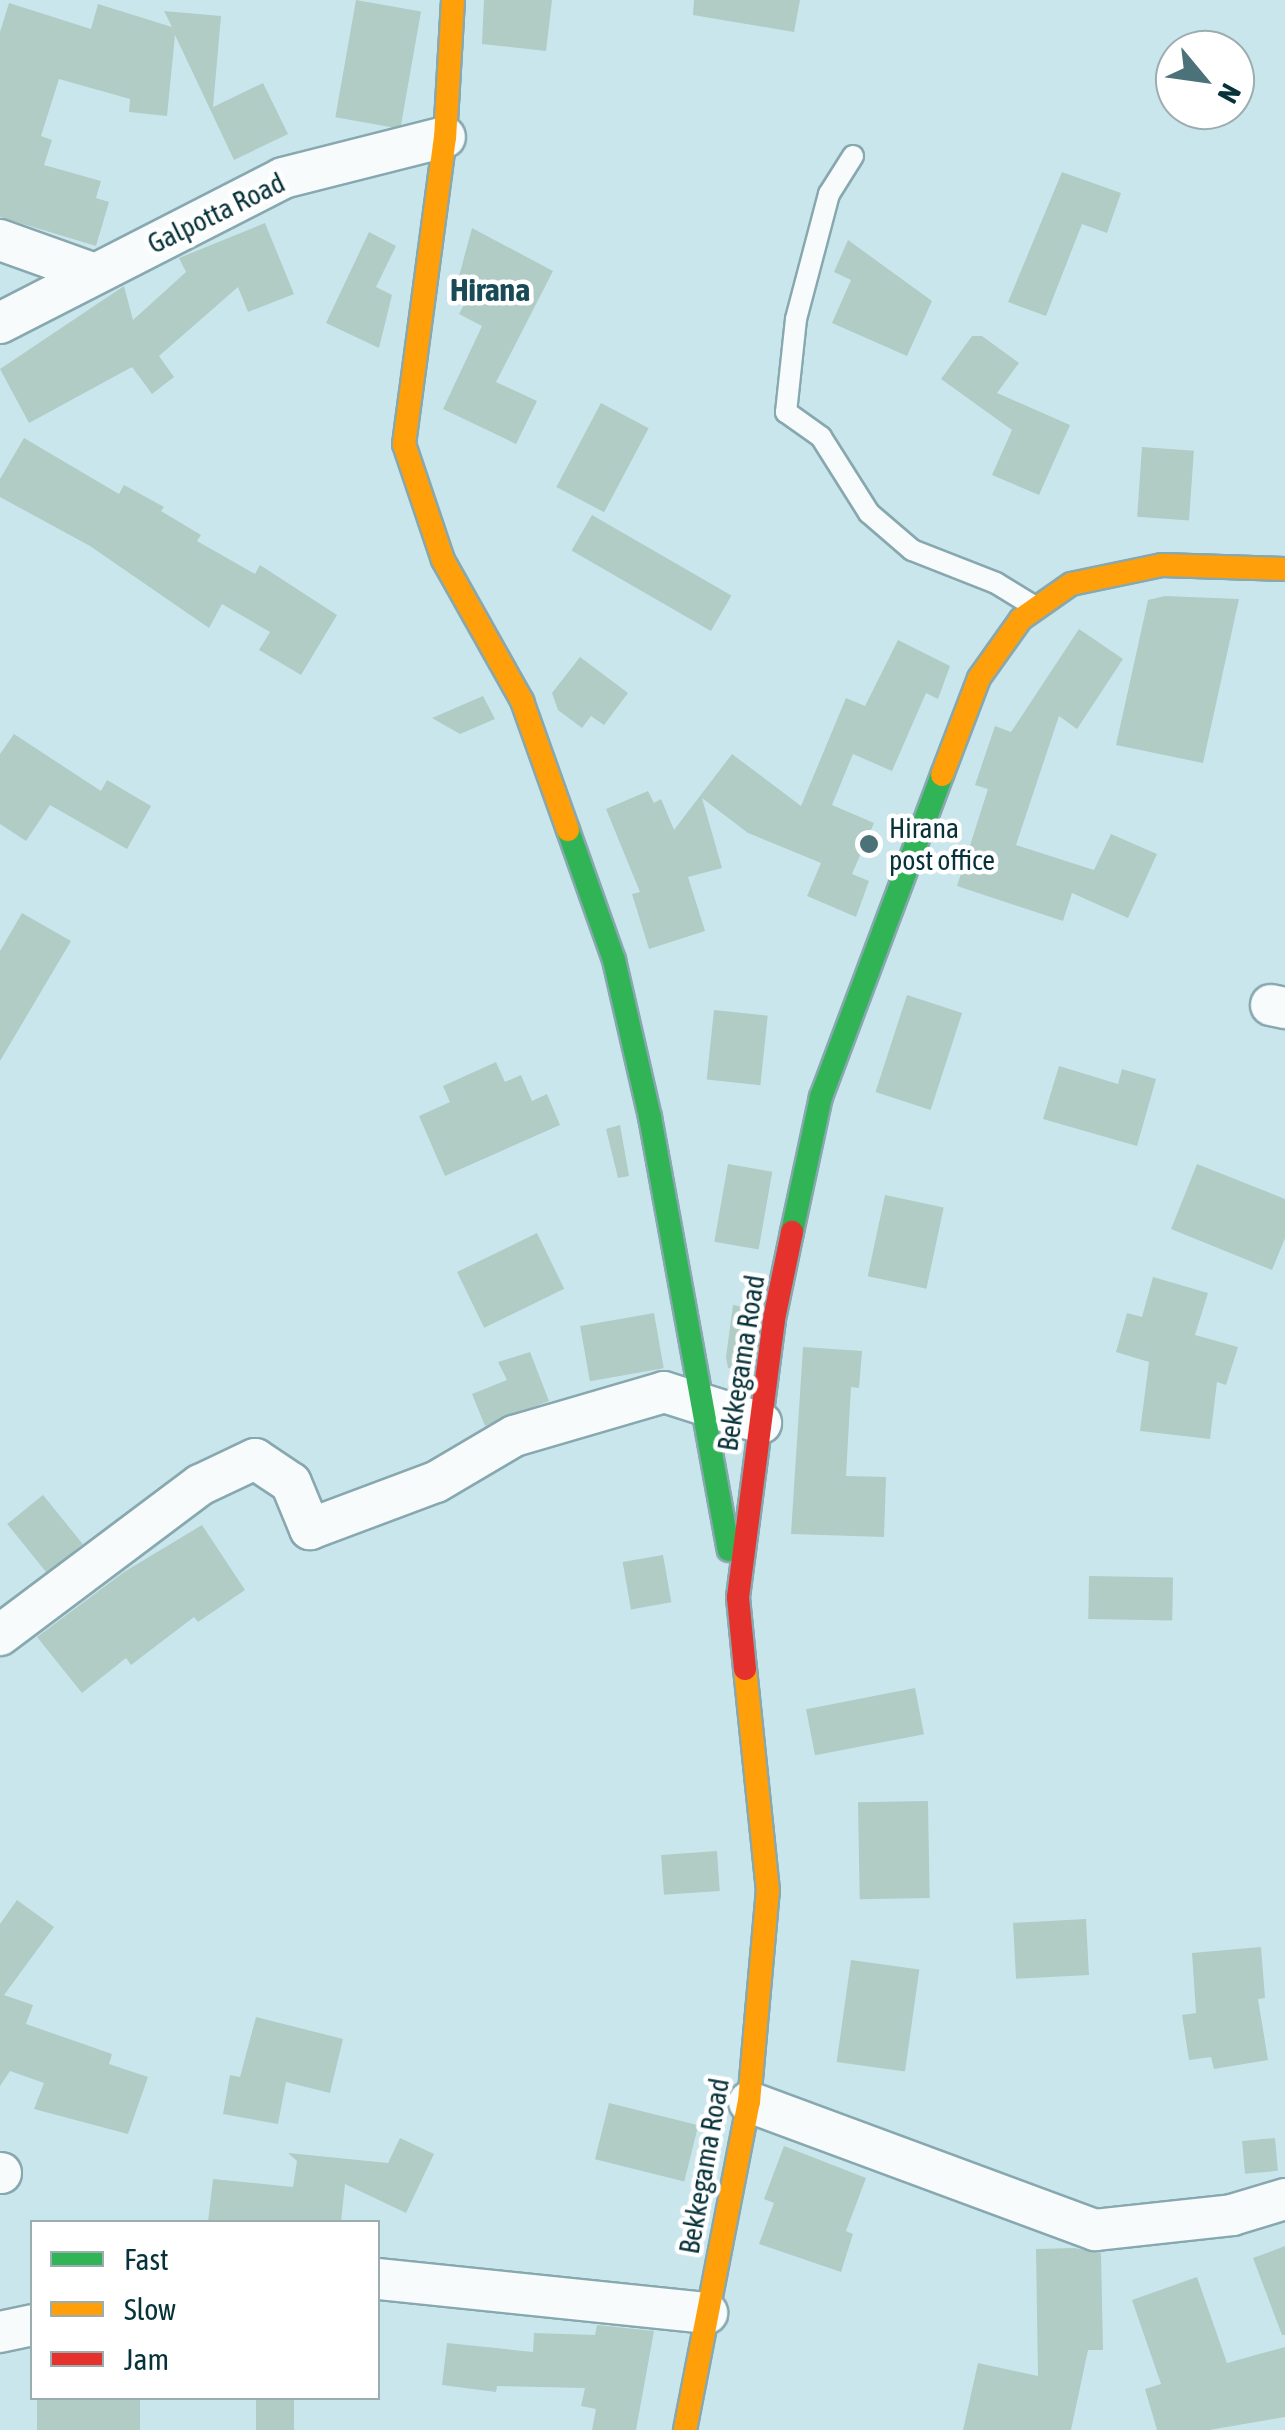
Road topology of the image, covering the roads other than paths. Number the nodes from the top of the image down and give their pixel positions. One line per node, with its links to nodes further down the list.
1 (453, 0): 2 (street)
2 (445, 137): 5 (street, Galpotta Road); 9 (street)
3 (852, 156): 8 (lane)
4 (0, 240): 5 (street)
5 (92, 273): 6 (street, Galpotta Road)
6 (0, 323)
7 (1285, 569): 8 (street, Bekkegama Road)
8 (1037, 608): 10 (street, Bekkegama Road)
9 (702, 1403): 10 (street); 11 (street); 12 (street)
10 (761, 1423): 11 (street, Bekkegama Road)
11 (738, 1597): 13 (street, Bekkegama Road)
12 (0, 1634)
13 (748, 2102): 14 (street); 16 (street, Bekkegama Road)
14 (1285, 2198)
15 (380, 2279): 16 (street)
16 (707, 2313): 19 (street, Bekkegama Road)
17 (30, 2325): 18 (street)
18 (0, 2332)
19 (685, 2430)

